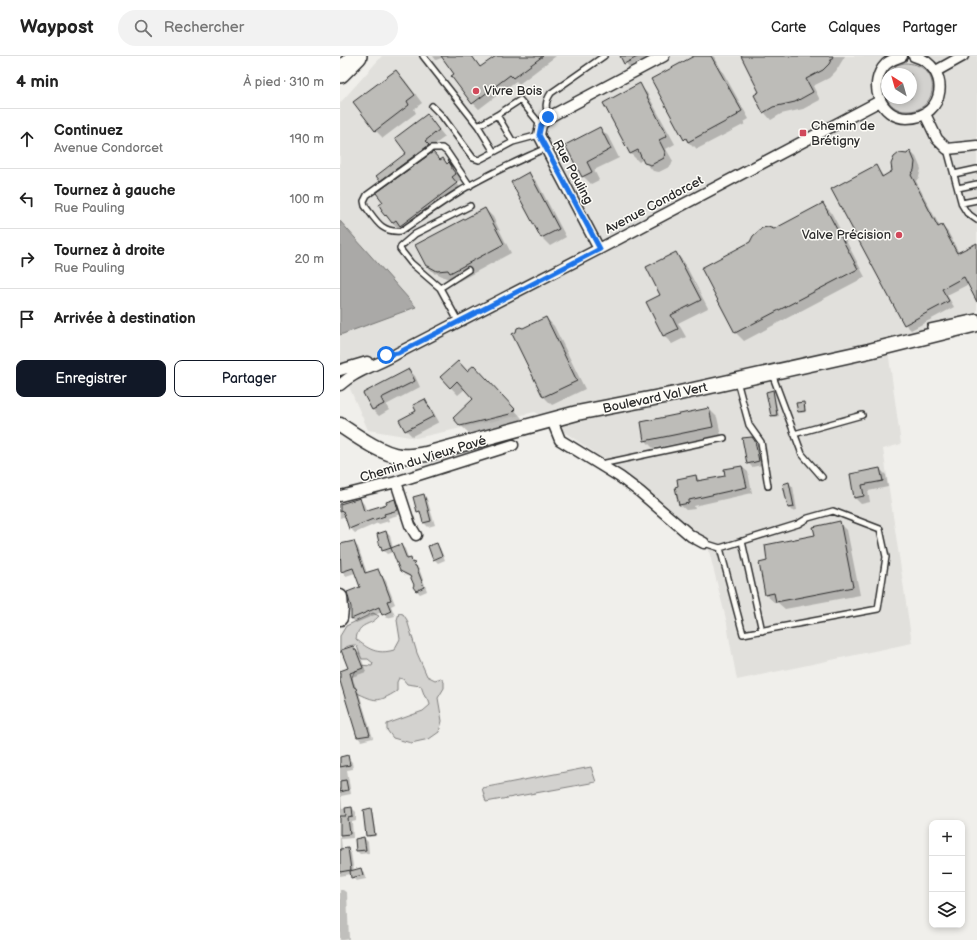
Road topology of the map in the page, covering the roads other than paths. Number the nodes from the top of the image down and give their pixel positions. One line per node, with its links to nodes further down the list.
1 (357, 56): 9 (highway)
2 (423, 56): 15 (lane)
3 (604, 56): 14 (lane)
4 (664, 56): 14 (street)
5 (914, 56): 8 (street)
6 (963, 56): 8 (street)
7 (896, 57): 10 (street)
8 (936, 71): 12 (street)
9 (340, 73)
10 (880, 101): 12 (street); 31 (street, Avenue Condorcet)
11 (432, 106): 21 (lane)
12 (925, 114): 20 (street)
13 (497, 116): 15 (lane); 16 (lane); 17 (lane)
14 (548, 117): 16 (street)
15 (478, 126): 21 (lane)
16 (540, 130): 17 (lane); 19 (street, Rue Pauling)
17 (514, 142): 21 (lane)
18 (977, 146): 20 (street)
19 (546, 148): 25 (lane); 31 (street, Rue Pauling)
20 (947, 149): 23 (lane)
21 (494, 152)
22 (977, 170): 23 (lane)
23 (954, 174): 26 (lane)
24 (977, 184): 26 (lane)
25 (470, 186): 25 (lane)
26 (958, 188): 28 (lane)
27 (977, 200): 28 (lane)
28 (962, 203): 30 (lane)
29 (470, 206): 33 (lane)
30 (977, 220)
31 (600, 249): 35 (street, Avenue Condorcet)
32 (468, 270): 33 (lane)
33 (440, 288): 35 (lane)
34 (977, 317): 37 (lane)
35 (458, 321): 38 (street, Avenue Condorcet)
36 (977, 324): 40 (street, Boulevard Val Vert)
37 (930, 327)
38 (398, 353): 39 (street, Avenue Condorcet); 42 (street, Avenue Condorcet)
39 (340, 370)
40 (772, 373): 41 (street, Boulevard Val Vert); 46 (lane)
41 (736, 380): 44 (street, Boulevard Val Vert); 52 (lane)
42 (340, 385)
43 (862, 415): 46 (lane)
44 (552, 420): 45 (street, Boulevard Val Vert); 49 (street)
45 (340, 425)
46 (794, 434): 50 (lane)
47 (724, 438): 49 (lane)
48 (513, 445): 51 (street, Chemin du Vieux Pavé)
49 (600, 464): 56 (street)
50 (822, 477)
51 (396, 482): 53 (street, Chemin du Vieux Pavé); 54 (street)
52 (768, 486)
53 (340, 496)
54 (416, 535)
55 (742, 541): 57 (lane); 60 (lane); 60 (lane)
56 (704, 543): 57 (lane)
57 (720, 548): 60 (lane)
58 (340, 598): 59 (street)
59 (340, 618)
60 (762, 630)

